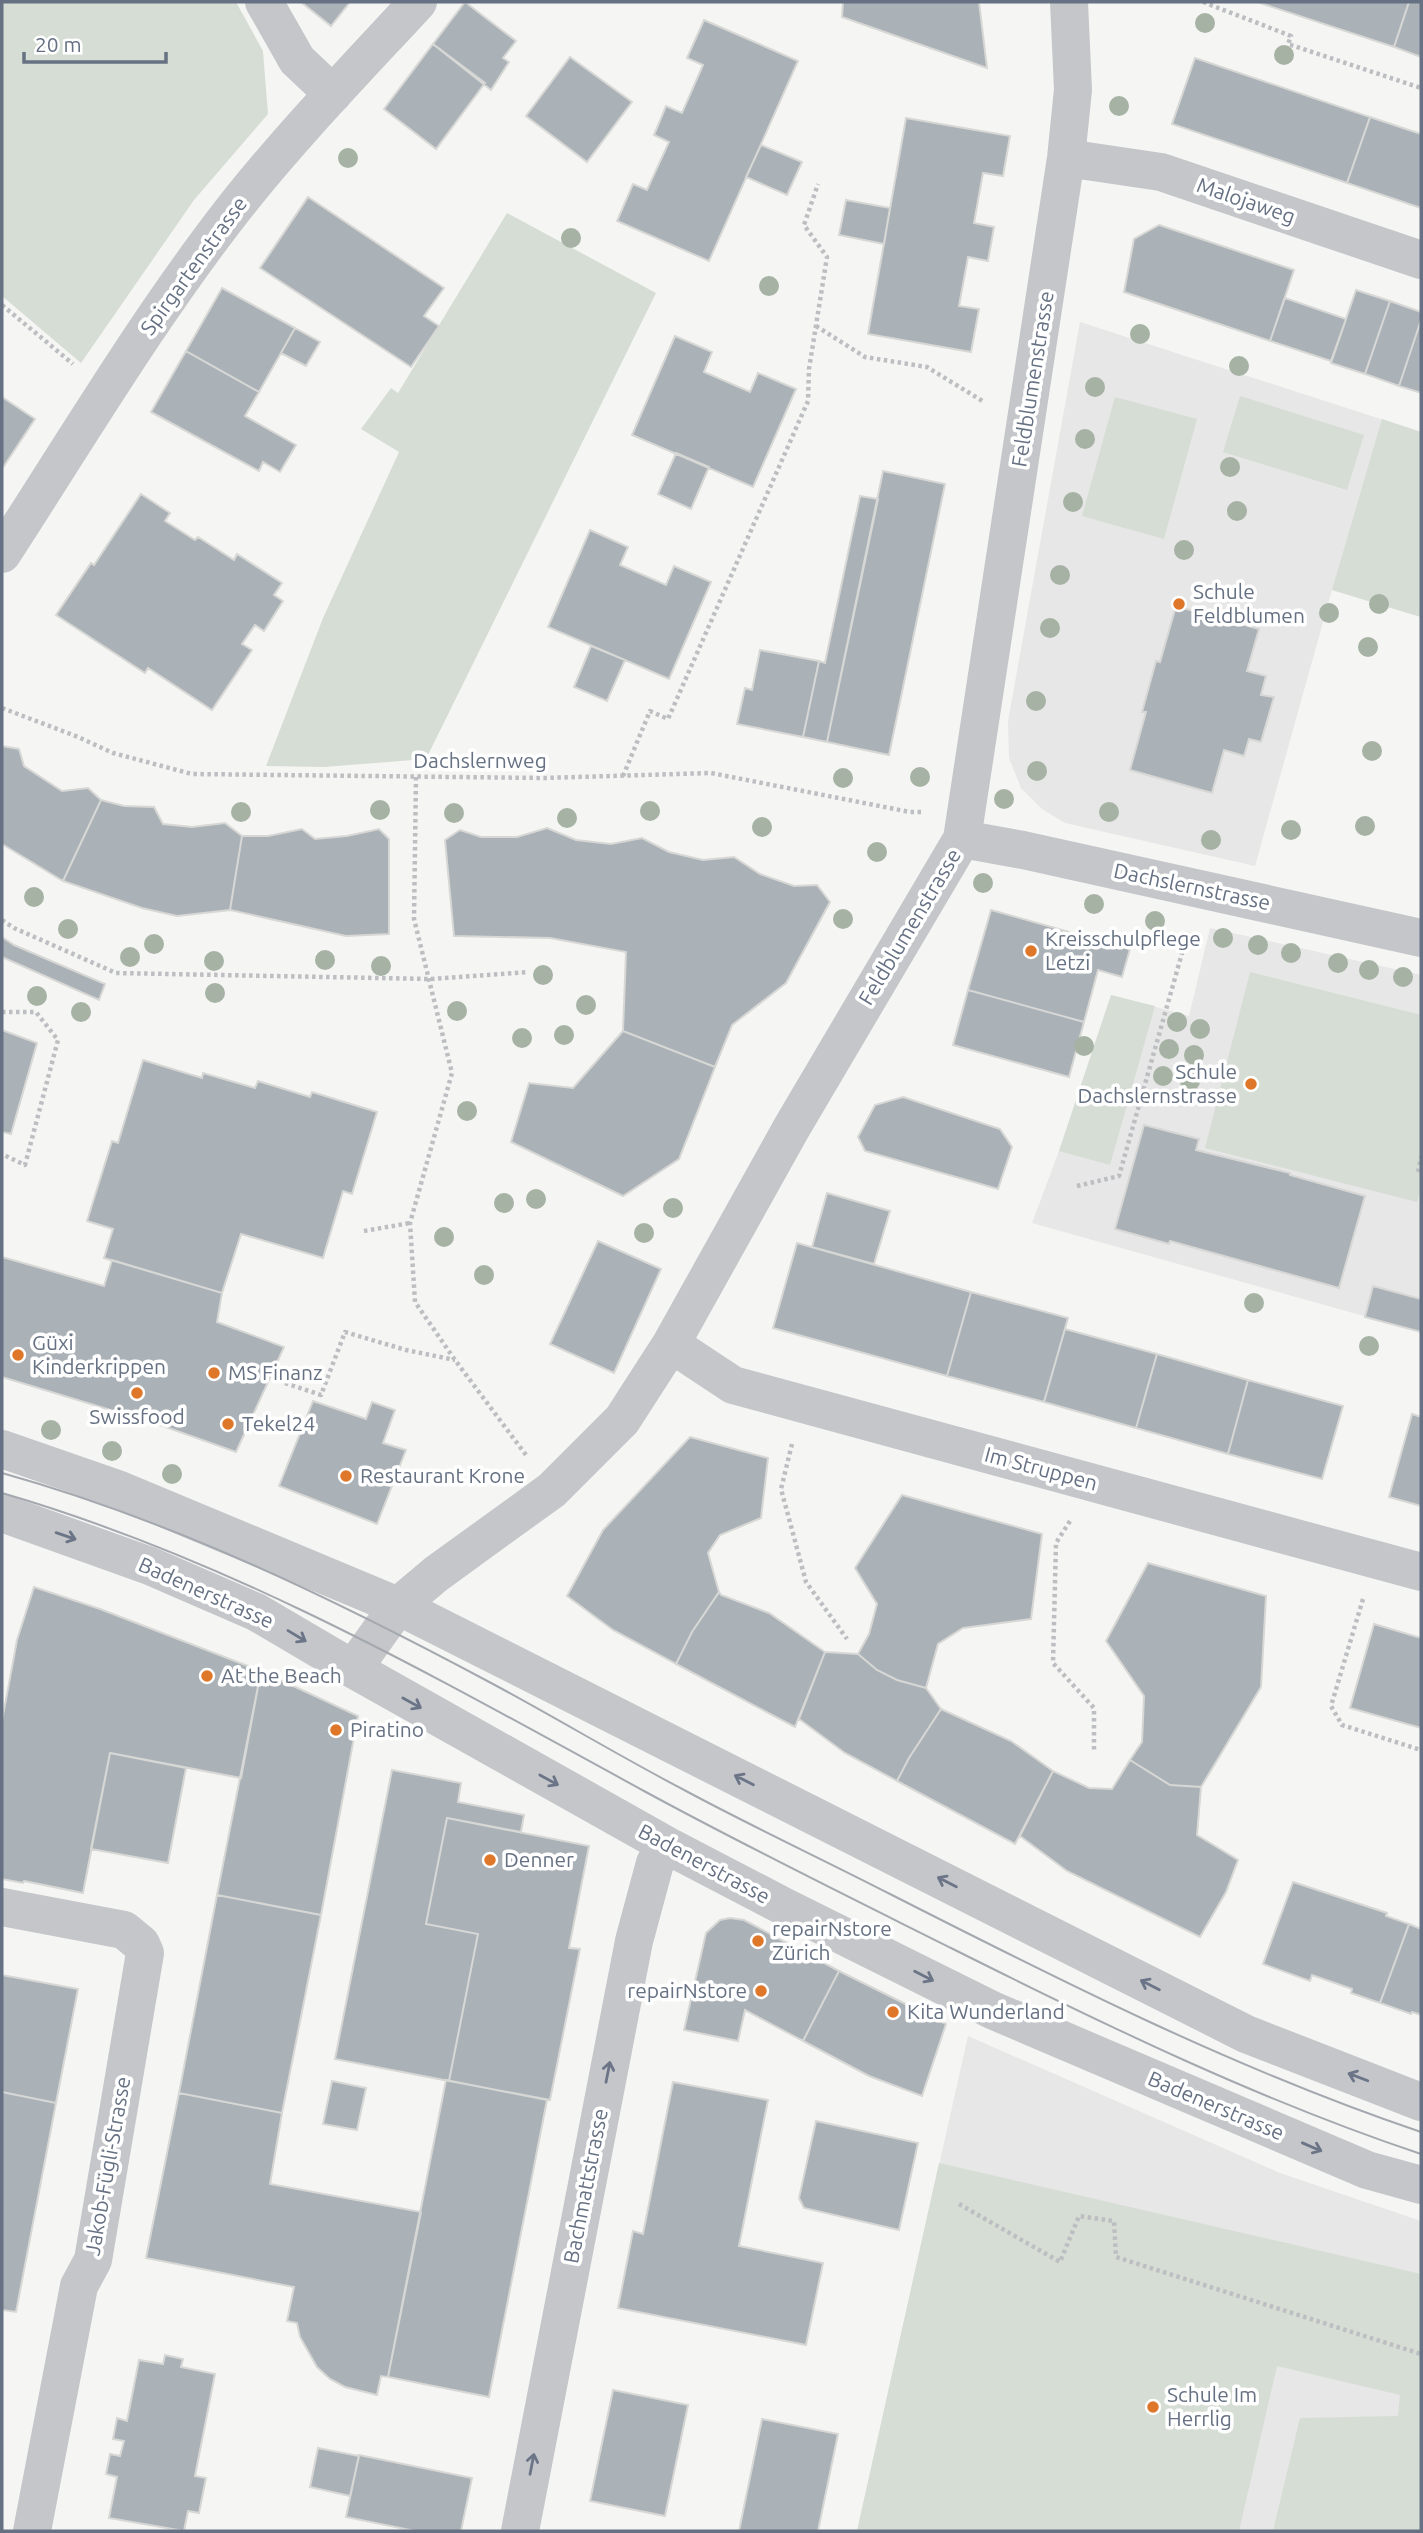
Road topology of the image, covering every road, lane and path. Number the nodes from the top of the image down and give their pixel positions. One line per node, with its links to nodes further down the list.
1 (264, 2): 6 (street)
2 (418, 2): 6 (street, Spirgartenstrasse)
3 (1069, 2): 7 (street, Feldblumenstrasse)
4 (1203, 2): 5 (path)
5 (1421, 88)
6 (333, 94): 14 (street, Spirgartenstrasse)
7 (1066, 158): 9 (street, Malojaweg); 18 (street, Feldblumenstrasse)
8 (818, 184): 11 (path)
9 (1421, 260)
10 (2, 305): 12 (path)
11 (816, 326): 13 (path); 16 (path)
12 (82, 371)
13 (994, 408)
14 (2, 554)
15 (2, 708): 17 (path, Dachslernweg)
16 (623, 776): 17 (path, Dachslernweg); 18 (path, Dachslernweg)
17 (416, 777): 23 (path)
18 (964, 828): 20 (street, Dachslernstrasse); 31 (street, Feldblumenstrasse)
19 (2, 920): 23 (path)
20 (1421, 938)
21 (1185, 944): 28 (path)
22 (528, 972): 23 (path)
23 (430, 979): 29 (path)
24 (2, 1012): 25 (path)
25 (2, 1154)
26 (1421, 1157): 27 (path)
27 (1418, 1171)
28 (1077, 1186)
29 (410, 1223): 30 (path); 32 (path)
30 (364, 1231)
31 (671, 1344): 39 (street, Im Struppen); 41 (street, Feldblumenstrasse)
32 (455, 1360): 33 (path); 36 (path)
33 (285, 1383)
34 (794, 1439): 42 (path)
35 (2, 1449): 41 (street)
36 (533, 1465)
37 (2, 1513): 43 (street, Badenerstrasse, one-way to 43)
38 (1074, 1515): 45 (path)
39 (1421, 1572)
40 (1364, 1597): 44 (path)
41 (398, 1606): 43 (street, Feldblumenstrasse); 48 (street, one-way to 41)
42 (847, 1639)
43 (353, 1670): 46 (street, Badenerstrasse, one-way to 46)
44 (1421, 1750)
45 (1094, 1753)
46 (668, 1846): 49 (street, Badenerstrasse, one-way to 49); 53 (street, Bachmattstrasse, one-way to 46)
47 (2, 1907): 52 (street, Jakob-Fügli-Strasse)
48 (1421, 2102)
49 (1421, 2185)
50 (959, 2204): 51 (path)
51 (1421, 2354)
52 (33, 2531)
53 (520, 2531)

